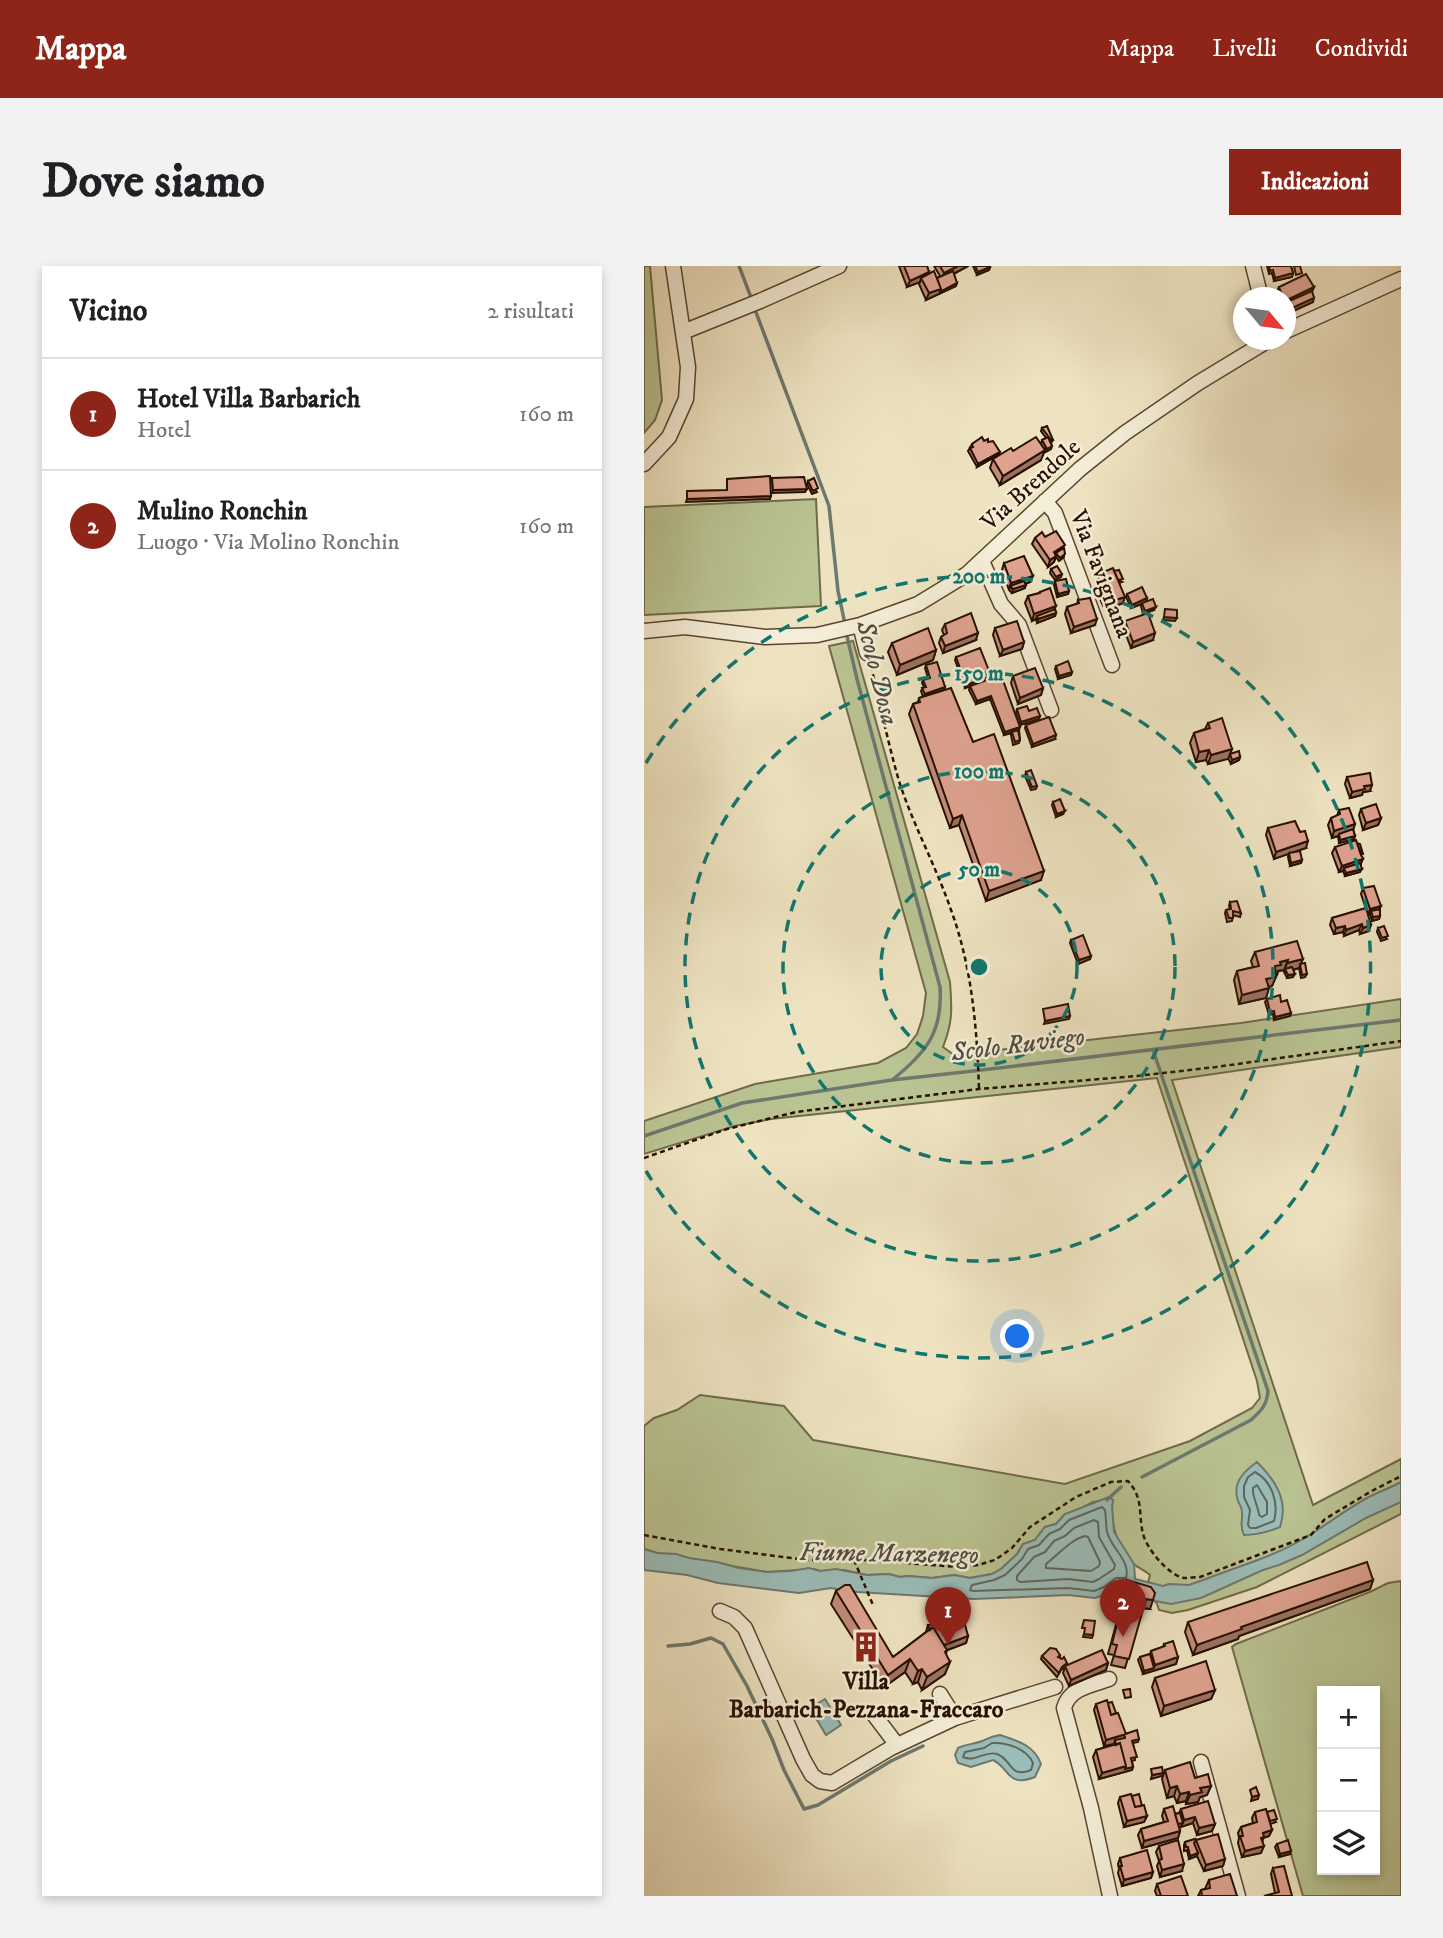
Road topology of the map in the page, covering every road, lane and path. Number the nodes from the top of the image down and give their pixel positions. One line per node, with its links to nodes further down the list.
1 (673, 266): 7 (street)
2 (839, 266): 7 (street)
3 (1253, 266): 5 (street)
4 (1401, 279): 6 (street)
5 (1258, 287)
6 (1296, 326)
7 (683, 332): 9 (street)
8 (1252, 350): 10 (street, Via Brendole)
9 (644, 464)
10 (1045, 502): 11 (street, Via Brendole); 15 (street, Via Favignana)
11 (982, 561): 12 (street, Via Brendole); 16 (street)
12 (849, 628): 13 (street, Via Brendole); 14 (street)
13 (644, 631)
14 (867, 653): 18 (path)
15 (1112, 665)
16 (1051, 710)
17 (1401, 1041): 18 (path)
18 (979, 1089): 19 (path)
19 (644, 1158)
20 (1401, 1476): 22 (path)
21 (644, 1535): 22 (path)
22 (854, 1560): 23 (path)
23 (873, 1605)
24 (720, 1611): 30 (street)
25 (1109, 1679): 32 (street)
26 (1055, 1687): 29 (street)
27 (940, 1694): 29 (street)
28 (872, 1712): 30 (street)
29 (955, 1718): 30 (street)
30 (897, 1745)
31 (1201, 1762): 33 (street)
32 (1110, 1896)
33 (1238, 1896)

